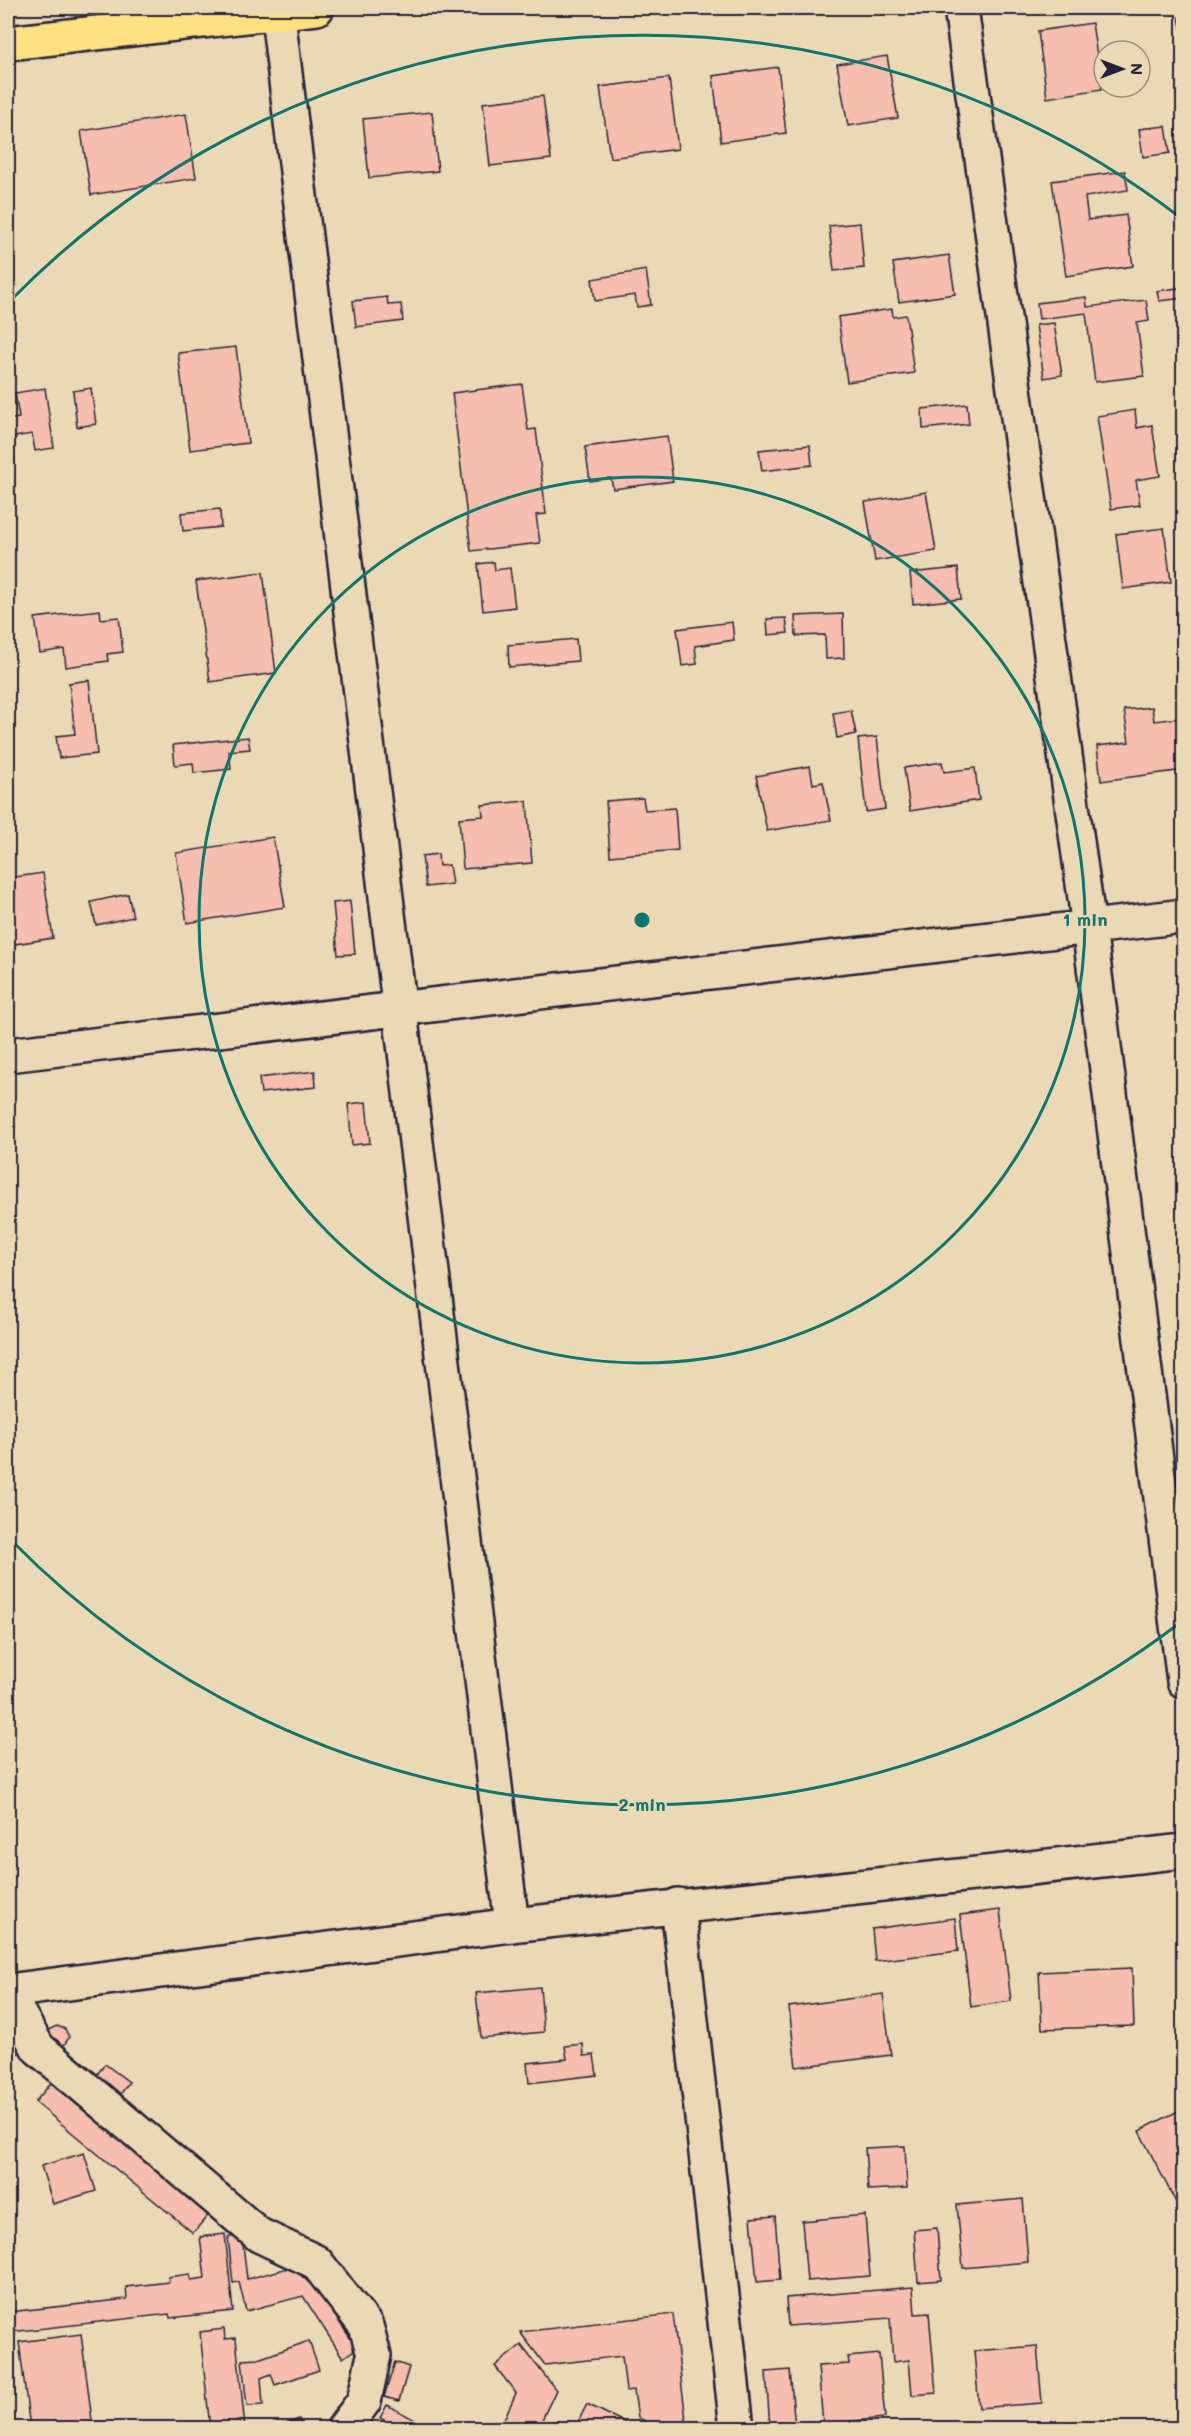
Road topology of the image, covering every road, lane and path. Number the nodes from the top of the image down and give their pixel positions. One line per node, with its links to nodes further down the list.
1 (317, 8): 3 (highway)
2 (961, 8): 6 (street)
3 (277, 10): 4 (highway); 7 (street)
4 (8, 43)
5 (1184, 916): 6 (street)
6 (1089, 927): 7 (street); 9 (street)
7 (400, 1008): 8 (street); 12 (street)
8 (8, 1055)
9 (1184, 1681)
10 (1184, 1851): 11 (street)
11 (678, 1905): 12 (street); 15 (street)
12 (512, 1925): 13 (street)
13 (8, 1994): 14 (street)
14 (344, 2428)
15 (737, 2428)

